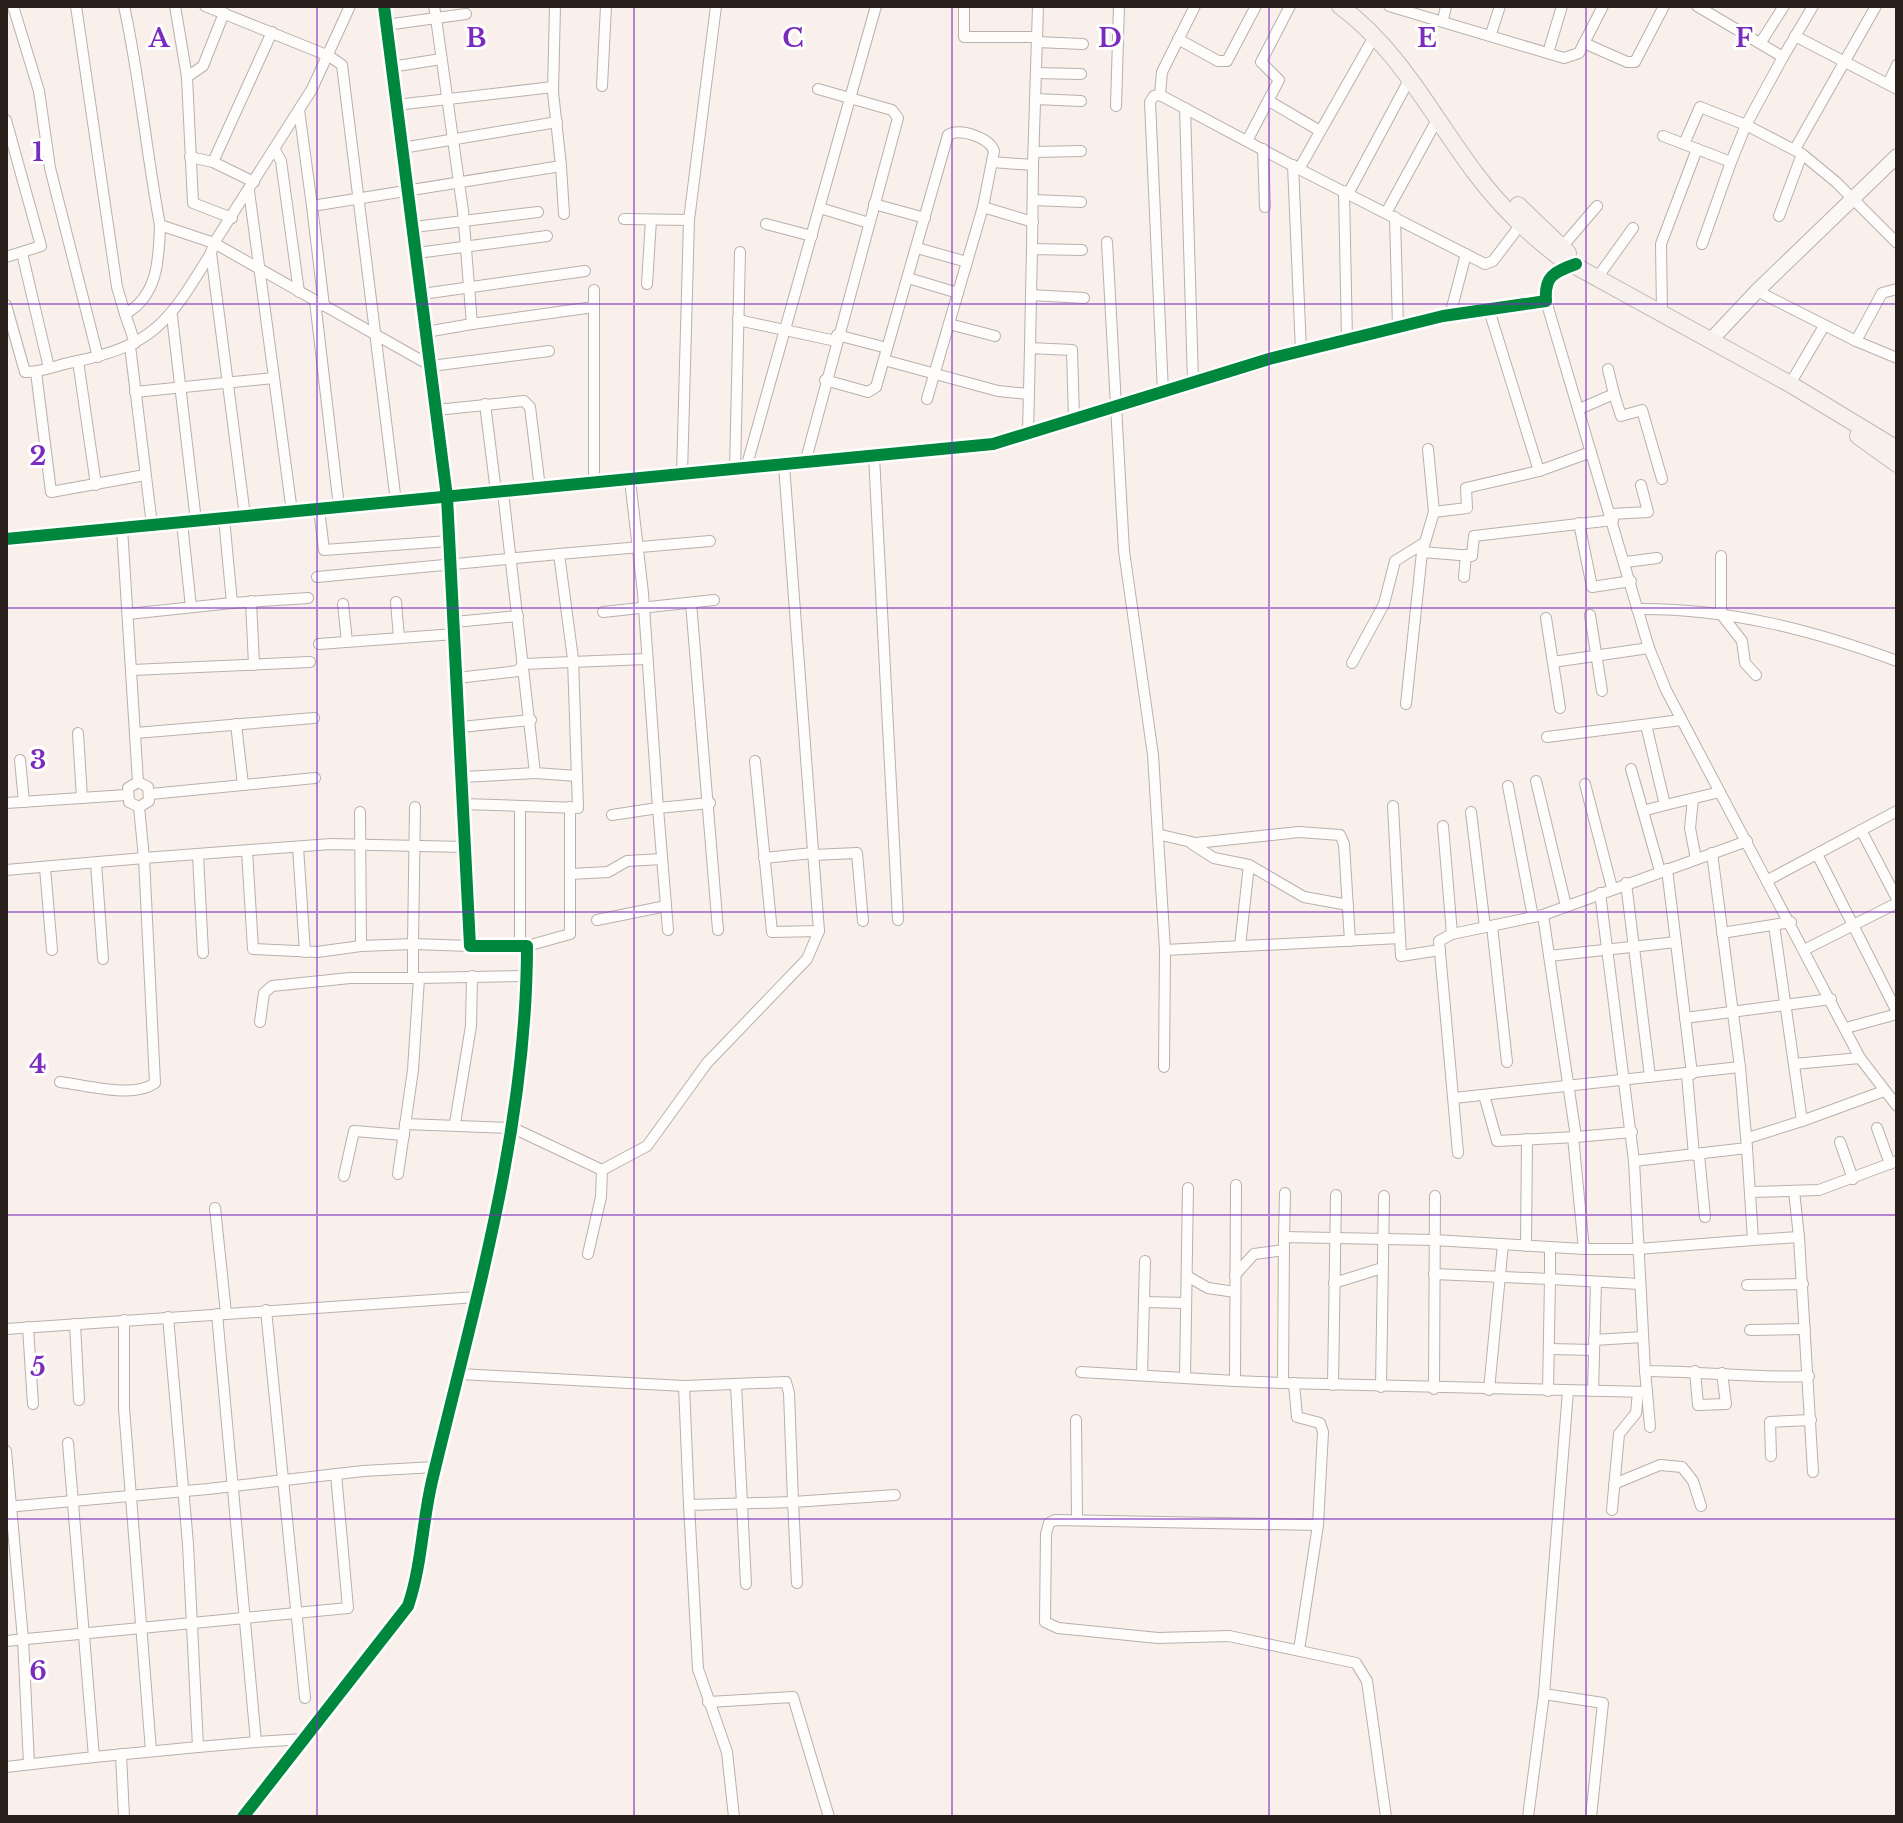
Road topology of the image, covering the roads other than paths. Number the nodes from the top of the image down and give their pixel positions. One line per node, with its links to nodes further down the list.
1 (13, 6): 184 (street)
2 (76, 6): 163 (street)
3 (124, 6): 122 (street)
4 (175, 6): 53 (street)
5 (205, 6): 31 (street)
6 (349, 6): 45 (street)
7 (384, 6): 34 (street)
8 (555, 6): 57 (street)
9 (606, 6): 55 (street)
10 (716, 6): 117 (street)
11 (874, 6): 61 (street)
12 (964, 6): 39 (street)
13 (1038, 6): 39 (street)
14 (1119, 6): 66 (street)
15 (1195, 6): 40 (street)
16 (1256, 6): 40 (street)
17 (1290, 6): 64 (street)
18 (1389, 6): 29 (street)
19 (1446, 6): 33 (street)
20 (1500, 6): 36 (street)
21 (1562, 6): 44 (street)
22 (1603, 6): 42 (street)
23 (1664, 6): 42 (street)
24 (1697, 6): 41 (street)
25 (1784, 6): 41 (street)
26 (1813, 6): 38 (street)
27 (1876, 6): 48 (street)
28 (1350, 8): 37 (main road); 131 (main road)
29 (1404, 8): 33 (street)
30 (435, 12): 32 (street); 34 (street); 47 (street)
31 (224, 13): 35 (street); 53 (street)
32 (466, 14)
33 (1443, 20): 36 (street)
34 (386, 25): 50 (street)
35 (272, 32): 45 (street); 88 (street)
36 (1491, 34): 44 (street)
37 (1375, 35): 54 (main road); 73 (street)
38 (1795, 36): 46 (street); 48 (street)
39 (1037, 39): 43 (street); 51 (street)
40 (1178, 39): 59 (street)
41 (1761, 42): 46 (street)
42 (1584, 43): 44 (street)
43 (1083, 44)
44 (1548, 53)
45 (329, 56): 68 (street); 98 (street)
46 (1783, 57): 72 (street)
47 (441, 59): 50 (street); 60 (street)
48 (1845, 62): 56 (street); 85 (street)
49 (1897, 65): 56 (street)
50 (391, 67): 65 (street)
51 (1036, 73): 52 (street); 62 (street)
52 (1081, 74)
53 (187, 77): 87 (street)
54 (1410, 78): 69 (main road); 97 (street)
55 (602, 86)
56 (1893, 86)
57 (553, 87): 60 (street); 71 (street)
58 (818, 89): 61 (street)
59 (1160, 95): 67 (street); 201 (street)
60 (447, 98): 65 (street); 74 (street)
61 (851, 98): 102 (street); 107 (street)
62 (1035, 99): 63 (street); 84 (street)
63 (1081, 101)
64 (1269, 101): 73 (street); 76 (street)
65 (396, 105): 79 (street)
66 (1116, 106)
67 (1185, 108): 76 (street); 196 (street)
68 (299, 110): 82 (street); 103 (street)
69 (1438, 118): 110 (street); 121 (main road)
70 (6, 120): 78 (street)
71 (557, 122): 74 (street); 92 (street)
72 (1746, 125): 77 (street); 85 (street); 90 (street)
73 (1320, 131): 93 (street)
74 (453, 136): 79 (street); 94 (street)
75 (1663, 136): 77 (street)
76 (1247, 141): 80 (street)
77 (1684, 144): 81 (street)
78 (10, 147): 137 (street)
79 (402, 148): 96 (street)
80 (1263, 149): 93 (street); 106 (street)
81 (1697, 149): 90 (street); 162 (street)
82 (275, 150): 95 (street); 152 (street)
83 (1081, 151): 84 (street)
84 (1034, 152): 91 (street)
85 (1798, 152): 100 (street); 111 (street)
86 (1897, 156): 100 (street)
87 (190, 157): 88 (street); 112 (street)
88 (213, 162): 95 (street)
89 (992, 162): 91 (street); 105 (street); 113 (street)
90 (1731, 162): 129 (street)
91 (1033, 165): 99 (street)
92 (561, 166): 94 (street); 109 (street)
93 (1296, 167): 97 (street); 183 (street)
94 (459, 182): 96 (street); 115 (street)
95 (252, 186): 112 (street); 143 (street)
96 (407, 190): 98 (street); 123 (street)
97 (1346, 192): 110 (street); 176 (street)
98 (359, 198): 103 (street); 173 (street)
99 (1033, 200): 101 (street); 118 (street)
100 (1854, 200): 128 (street); 151 (street)
101 (1081, 202)
102 (874, 204): 113 (street); 119 (street)
103 (312, 206): 158 (street)
104 (1597, 206): 131 (street)
105 (983, 207): 118 (street); 141 (street)
106 (1265, 207)
107 (820, 208): 119 (street); 126 (street)
108 (538, 212): 115 (street)
109 (564, 214)
110 (1390, 215): 139 (street); 170 (street)
111 (1779, 216)
112 (232, 218): 132 (street)
113 (925, 218): 133 (street)
114 (624, 219): 116 (street)
115 (464, 220): 123 (street); 130 (street)
116 (651, 220): 117 (street); 147 (street)
117 (689, 220): 220 (street)
118 (1033, 222): 134 (street)
119 (869, 223): 175 (street)
120 (766, 224): 126 (street)
121 (1521, 224): 139 (street); 142 (main road)
122 (160, 225): 132 (street); 163 (street)
123 (414, 227): 138 (street)
124 (1633, 228): 146 (street)
125 (547, 236): 130 (street)
126 (812, 236): 171 (street)
127 (1107, 242): 206 (street)
128 (1897, 243)
129 (1702, 244)
130 (467, 247): 138 (street); 148 (street)
131 (1562, 247): 142 (main road)
132 (213, 248): 143 (street); 165 (street); 197 (street)
133 (917, 248): 141 (street); 145 (street)
134 (1032, 249): 135 (street); 155 (street)
135 (1082, 250)
136 (740, 252): 166 (street)
137 (22, 253): 140 (street); 189 (street)
138 (417, 253): 154 (street)
139 (1466, 254): 164 (street)
140 (6, 257)
141 (967, 262): 153 (street)
142 (1576, 264): 146 (main road); 157 (street)
143 (259, 270): 152 (street); 194 (street)
144 (585, 271): 148 (street)
145 (908, 278): 153 (street); 180 (street)
146 (1597, 278): 162 (main road)
147 (647, 284)
148 (470, 287): 154 (street); 167 (street)
149 (1897, 289): 178 (street)
150 (594, 290): 160 (street)
151 (1757, 291): 169 (street); 177 (street)
152 (299, 292): 158 (street)
153 (958, 293): 168 (street)
154 (422, 294): 172 (street)
155 (1031, 295): 156 (street); 181 (street)
156 (1084, 298)
157 (1546, 301): 161 (street); 207 (street)
158 (320, 304): 173 (street); 231 (street)
159 (6, 305): 192 (street)
160 (594, 307): 167 (street); 224 (street)
161 (1489, 310): 164 (street); 219 (street)
162 (1662, 313): 177 (main road)
163 (125, 314): 179 (street)
164 (1450, 315): 170 (street)
165 (172, 316): 179 (street); 199 (street)
166 (738, 320): 171 (street); 218 (street)
167 (472, 324): 172 (street)
168 (949, 324): 174 (street); 193 (street)
169 (1824, 326): 178 (street); 198 (street)
170 (1398, 327): 176 (street)
171 (784, 328): 175 (street); 218 (street)
172 (426, 332): 188 (street)
173 (375, 335): 188 (street); 230 (street)
174 (995, 336)
175 (836, 338): 180 (street); 195 (street)
176 (1347, 340): 183 (street)
177 (1710, 341): 191 (main road)
178 (1856, 341): 185 (street)
179 (132, 344): 184 (street); 200 (street)
180 (887, 348): 186 (street)
181 (1030, 348): 202 (street); 209 (street)
182 (549, 351): 188 (street)
183 (1301, 351): 196 (street)
184 (98, 357): 187 (street)
185 (1897, 358)
186 (884, 360): 193 (street); 195 (street)
187 (78, 361): 189 (street); 225 (street)
188 (431, 366): 208 (street)
189 (49, 368): 192 (street)
190 (1608, 369): 203 (street)
191 (1760, 371): 198 (main road); 216 (main road)
192 (36, 372): 225 (street)
193 (934, 374): 202 (street); 204 (street)
194 (274, 378): 197 (street); 233 (street)
195 (825, 380): 215 (street)
196 (1193, 382): 201 (street)
197 (226, 384): 199 (street); 235 (street)
198 (1790, 384): 212 (main road)
199 (180, 388): 200 (street); 238 (street)
200 (135, 392): 221 (street)
201 (1163, 392): 206 (street)
202 (1029, 394): 210 (street)
203 (1614, 394): 207 (street); 222 (street)
204 (927, 399)
205 (485, 404): 208 (street); 227 (street); 228 (street)
206 (1117, 406): 209 (street); 338 (street)
207 (1579, 409): 213 (street)
208 (436, 410): 229 (street)
209 (1074, 419): 210 (street)
210 (1028, 433): 214 (street)
211 (1428, 449): 234 (street)
212 (1897, 449)
213 (1591, 452): 219 (street); 236 (street)
214 (874, 456): 215 (street); 370 (street)
215 (805, 463): 217 (street)
216 (1897, 464)
217 (784, 465): 218 (street); 347 (street)
218 (741, 469): 220 (street)
219 (1539, 471): 234 (street)
220 (682, 474): 223 (street)
221 (145, 475): 225 (street); 240 (street)
222 (1662, 479)
223 (630, 480): 224 (street); 246 (street)
224 (594, 483): 227 (street)
225 (96, 485)
226 (1641, 485): 236 (street)
227 (540, 488): 228 (street)
228 (499, 492): 229 (street); 251 (street)
229 (447, 497): 230 (street); 243 (street)
230 (396, 502): 231 (street)
231 (339, 507): 232 (street)
232 (319, 509): 233 (street); 243 (street)
233 (292, 512): 235 (street)
234 (1434, 512): 245 (street)
235 (245, 516): 237 (street)
236 (1612, 517): 239 (street); 252 (street)
237 (224, 518): 238 (street); 261 (street)
238 (189, 522): 240 (street); 264 (street)
239 (1579, 523): 248 (street); 256 (street)
240 (152, 525): 241 (street)
241 (122, 528): 242 (street); 268 (street)
242 (6, 539)
243 (449, 541): 253 (street)
244 (710, 541): 246 (street)
245 (1423, 547): 248 (street); 285 (street); 292 (street)
246 (639, 548): 247 (street); 265 (street)
247 (559, 554): 251 (street); 280 (street)
248 (1466, 555): 255 (street)
249 (1721, 556): 269 (street)
250 (1657, 558): 252 (street)
251 (509, 559): 253 (street); 271 (street)
252 (1626, 562): 256 (street)
253 (451, 567): 254 (street); 273 (street)
254 (317, 577)
255 (1464, 577)
256 (1631, 581): 266 (street)
257 (308, 598): 259 (street)
258 (714, 600): 262 (street)
259 (251, 601): 261 (street); 287 (street)
260 (396, 602): 275 (street)
261 (232, 603): 264 (street)
262 (691, 603): 265 (street); 322 (street)
263 (343, 604): 276 (street)
264 (191, 607): 268 (street)
265 (644, 608): 267 (street); 281 (street)
266 (1637, 609): 269 (street); 278 (street)
267 (603, 612)
268 (128, 614): 288 (street)
269 (1721, 614): 282 (street); 289 (street)
270 (1590, 615): 279 (street)
271 (518, 616): 273 (street); 286 (street)
272 (1546, 618): 284 (street)
273 (454, 622): 274 (street)
274 (455, 634): 275 (street); 290 (street)
275 (399, 638): 276 (street)
276 (347, 642): 277 (street)
277 (319, 644)
278 (1649, 648): 279 (street); 296 (street)
279 (1596, 655): 284 (street); 291 (street)
280 (573, 659): 281 (street); 286 (street); 307 (street)
281 (646, 659): 330 (street)
282 (1897, 661)
283 (310, 662): 287 (street)
284 (1553, 662): 293 (street)
285 (1352, 663)
286 (523, 664): 290 (street); 295 (street)
287 (254, 665): 288 (street)
288 (132, 670): 301 (street)
289 (1756, 675)
290 (457, 678): 299 (street)
291 (1602, 691)
292 (1406, 704)
293 (1560, 708)
294 (314, 718): 297 (street)
295 (531, 720): 299 (street); 306 (street)
296 (1681, 720): 298 (street); 315 (street)
297 (236, 724): 301 (street); 313 (street)
298 (1646, 725): 302 (street); 324 (street)
299 (461, 727): 308 (street)
300 (78, 733): 318 (street)
301 (136, 733): 311 (street)
302 (1547, 737)
303 (20, 760): 320 (street)
304 (755, 761): 351 (street)
305 (1631, 769): 331 (street)
306 (535, 773): 307 (street); 308 (street)
307 (577, 776): 329 (street)
308 (463, 777): 323 (street)
309 (315, 778): 313 (street)
310 (1536, 781): 367 (street)
311 (138, 782): 316 (street); 317 (street)
312 (1585, 784): 362 (street)
313 (243, 785): 316 (street)
314 (1508, 786): 368 (street)
315 (1720, 792): 319 (street); 339 (street)
316 (151, 794): 327 (street)
317 (126, 795): 318 (street); 327 (street)
318 (82, 798): 320 (street)
319 (1693, 799): 324 (street); 353 (street)
320 (24, 802): 321 (street)
321 (6, 803)
322 (710, 803): 330 (street); 377 (street)
323 (464, 804): 325 (street); 344 (street)
324 (1665, 805): 331 (street)
325 (520, 806): 329 (street); 387 (street)
326 (1393, 806): 381 (street)
327 (139, 807): 350 (street)
328 (415, 807): 342 (street)
329 (570, 807): 359 (street)
330 (658, 808): 335 (street); 352 (street)
331 (1643, 811): 358 (street)
332 (1897, 811): 337 (street)
333 (360, 812): 341 (street)
334 (1471, 812): 375 (street)
335 (612, 815)
336 (1443, 826): 380 (street)
337 (1861, 830): 348 (street); 364 (street)
338 (1161, 835): 340 (street); 393 (street)
339 (1747, 841): 346 (street); 360 (street)
340 (1190, 843): 355 (street); 365 (street)
341 (360, 845): 342 (street); 343 (street); 385 (street)
342 (415, 846): 344 (street); 384 (street)
343 (298, 847): 345 (street); 395 (street)
344 (465, 847): 386 (street)
345 (247, 851): 349 (street); 395 (street)
346 (1712, 853): 353 (street); 379 (street)
347 (813, 854): 351 (street); 371 (street); 378 (street)
348 (1817, 854): 360 (street); 373 (street)
349 (198, 855): 350 (street); 396 (street)
350 (144, 858): 354 (street); 417 (street)
351 (764, 858): 378 (street)
352 (662, 859): 359 (street); 366 (street)
353 (1696, 859): 358 (street)
354 (96, 863): 356 (street); 398 (street)
355 (1249, 865): 365 (street); 388 (street)
356 (45, 868): 357 (street); 392 (street)
357 (6, 870)
358 (1663, 870): 361 (street); 383 (street)
359 (570, 874): 387 (street)
360 (1768, 880): 372 (street)
361 (1626, 883): 362 (street); 389 (street)
362 (1612, 888): 363 (street)
363 (1600, 893): 367 (street); 390 (street)
364 (1897, 901): 373 (street)
365 (1348, 905): 382 (street)
366 (666, 906): 369 (street); 376 (street)
367 (1566, 906): 368 (street)
368 (1538, 916): 375 (street); 397 (street)
369 (597, 920)
370 (898, 920)
371 (863, 921)
372 (1791, 922): 374 (street); 391 (street)
373 (1853, 924): 391 (street); 405 (street)
374 (1774, 925): 379 (street); 403 (street)
375 (1489, 926): 380 (street); 410 (street)
376 (668, 930)
377 (718, 930)
378 (819, 931): 437 (street)
379 (1722, 933): 404 (street)
380 (1452, 934): 394 (street)
381 (1400, 938): 382 (street); 394 (street)
382 (1350, 941): 388 (street)
383 (1676, 942): 389 (street); 406 (street)
384 (413, 944): 385 (street); 386 (street); 401 (street)
385 (361, 946): 395 (street)
386 (470, 946): 387 (street)
387 (524, 946): 400 (street)
388 (1240, 946): 393 (street)
389 (1635, 946): 390 (street); 415 (street)
390 (1608, 948): 397 (street); 416 (street)
391 (1806, 949): 402 (street)
392 (52, 950)
393 (1165, 950): 412 (street)
394 (1440, 950): 421 (street)
395 (305, 952)
396 (203, 953)
397 (1549, 956): 418 (street)
398 (103, 959)
399 (472, 976): 400 (street); 401 (street); 424 (street)
400 (527, 976): 425 (street)
401 (416, 978): 407 (street); 427 (street)
402 (1831, 999): 403 (street); 408 (street)
403 (1786, 1004): 404 (street); 411 (street)
404 (1732, 1012): 406 (street); 413 (street)
405 (1897, 1013): 408 (street)
406 (1685, 1018): 414 (street)
407 (260, 1022)
408 (1846, 1028): 409 (street)
409 (1860, 1058): 411 (street); 419 (street)
410 (1507, 1062)
411 (1794, 1064): 423 (street)
412 (1164, 1067)
413 (1740, 1067): 414 (street); 432 (street)
414 (1690, 1075): 415 (street); 434 (street)
415 (1650, 1077): 416 (street)
416 (1625, 1079): 418 (street); 428 (street)
417 (60, 1082)
418 (1567, 1086): 420 (street); 429 (street)
419 (1884, 1091): 422 (street); 423 (street)
420 (1484, 1095): 421 (street); 430 (street)
421 (1454, 1098): 433 (street)
422 (1897, 1106)
423 (1802, 1121): 432 (street)
424 (455, 1123): 425 (street); 427 (street)
425 (513, 1128): 437 (street); 477 (street)
426 (1877, 1128): 436 (street)
427 (404, 1129): 438 (street); 439 (street)
428 (1632, 1132): 429 (street); 435 (street)
429 (1574, 1137): 430 (street); 460 (street)
430 (1527, 1139): 458 (street)
431 (1840, 1142): 440 (street)
432 (1748, 1143): 434 (street); 444 (street)
433 (1458, 1153)
434 (1696, 1155): 435 (street); 450 (street)
435 (1634, 1161): 461 (street)
436 (1894, 1163): 440 (street)
437 (602, 1170): 463 (street)
438 (398, 1174)
439 (344, 1176)
440 (1853, 1179): 443 (street)
441 (1236, 1185): 467 (street)
442 (1188, 1188): 468 (street)
443 (1794, 1191): 444 (street); 452 (street)
444 (1751, 1192): 456 (street)
445 (1285, 1193): 451 (street)
446 (1336, 1195): 453 (street)
447 (1384, 1196): 454 (street)
448 (1435, 1196): 455 (street)
449 (215, 1208): 481 (street)
450 (1705, 1217)
451 (1284, 1237): 453 (street); 462 (street)
452 (1799, 1237): 456 (street); 474 (street)
453 (1335, 1238): 454 (street); 472 (street)
454 (1383, 1239): 455 (street); 465 (street)
455 (1434, 1240): 457 (street); 466 (street)
456 (1753, 1240): 461 (street)
457 (1503, 1244): 458 (street); 469 (street)
458 (1526, 1246): 459 (street)
459 (1550, 1247): 460 (street); 470 (street)
460 (1584, 1249): 461 (street)
461 (1638, 1249): 473 (street)
462 (1284, 1250): 467 (street); 501 (street)
463 (588, 1254)
464 (1145, 1261): 478 (street)
465 (1382, 1268): 472 (street); 505 (street)
466 (1434, 1274): 469 (street); 506 (street)
467 (1235, 1275): 476 (street)
468 (1187, 1276): 476 (street); 479 (street)
469 (1502, 1277): 470 (street); 507 (street)
470 (1550, 1279): 471 (street); 491 (street)
471 (1596, 1282): 473 (street); 490 (street)
472 (1334, 1283): 503 (street)
473 (1640, 1284): 489 (street)
474 (1803, 1284): 475 (street); 487 (street)
475 (1747, 1285)
476 (1235, 1292): 500 (street)
477 (477, 1297): 480 (street); 496 (street)
478 (1144, 1302): 479 (street); 497 (street)
479 (1186, 1303): 499 (street)
480 (266, 1310): 481 (street); 523 (street)
481 (221, 1313): 482 (street); 525 (street)
482 (168, 1317): 483 (street); 526 (street)
483 (124, 1320): 484 (street); 528 (street)
484 (75, 1324): 485 (street); 512 (street)
485 (28, 1327): 486 (street); 513 (street)
486 (6, 1329)
487 (1805, 1329): 488 (street); 498 (street)
488 (1750, 1330)
489 (1643, 1337): 490 (street); 492 (street)
490 (1594, 1345): 491 (street); 510 (street)
491 (1550, 1349): 508 (street)
492 (1645, 1371): 493 (street); 511 (street)
493 (1695, 1371): 495 (street); 495 (street)
494 (1081, 1372): 497 (street)
495 (1722, 1373): 498 (street)
496 (460, 1374): 504 (street); 520 (street)
497 (1142, 1374): 499 (street)
498 (1809, 1376): 515 (street)
499 (1185, 1377): 500 (street)
500 (1235, 1381): 501 (street)
501 (1289, 1383): 503 (street); 537 (street)
502 (736, 1384): 504 (street); 530 (street); 531 (street)
503 (1333, 1385): 505 (street)
504 (684, 1386): 532 (street)
505 (1381, 1387): 506 (street)
506 (1434, 1389): 507 (street)
507 (1489, 1390): 508 (street)
508 (1548, 1391): 509 (street)
509 (1568, 1391): 510 (street); 548 (street)
510 (1593, 1391): 511 (street)
511 (1642, 1392): 516 (street); 524 (street)
512 (79, 1400)
513 (33, 1404)
514 (1076, 1420): 536 (street)
515 (1811, 1420): 519 (street); 521 (street)
516 (1650, 1427)
517 (68, 1443): 529 (street)
518 (6, 1451): 534 (street)
519 (1771, 1456)
520 (435, 1467): 522 (street); 551 (street)
521 (1813, 1472)
522 (336, 1474): 523 (street); 540 (street)
523 (284, 1480): 525 (street); 540 (street)
524 (1614, 1484): 533 (street); 535 (street)
525 (234, 1486): 526 (street); 541 (street)
526 (184, 1491): 528 (street); 542 (street)
527 (895, 1495): 530 (street)
528 (130, 1496): 529 (street); 543 (street)
529 (73, 1500): 534 (street); 544 (street)
530 (793, 1502): 531 (street); 538 (street)
531 (740, 1504): 532 (street); 539 (street)
532 (689, 1505): 550 (street)
533 (1701, 1506)
534 (9, 1507): 545 (street)
535 (1612, 1510)
536 (1077, 1518): 537 (street); 547 (street)
537 (1318, 1525): 547 (street)
538 (797, 1583)
539 (746, 1584)
540 (297, 1613): 541 (street); 549 (street)
541 (247, 1618): 542 (street); 552 (street)
542 (193, 1623): 543 (street); 553 (street)
543 (142, 1628): 544 (street); 554 (street)
544 (82, 1634): 545 (street); 556 (street)
545 (23, 1639): 546 (street); 557 (street)
546 (6, 1641)
547 (1299, 1650): 563 (street)
548 (1544, 1694): 564 (street); 565 (street)
549 (305, 1698)
550 (708, 1702): 561 (street); 562 (street)
551 (304, 1739): 552 (street); 560 (street)
552 (256, 1742): 553 (street)
553 (198, 1747): 554 (street)
554 (151, 1751): 555 (street)
555 (121, 1754): 556 (street); 559 (street)
556 (94, 1757): 557 (street)
557 (29, 1764): 558 (street)
558 (6, 1767)
559 (124, 1817)
560 (243, 1817)
561 (734, 1817)
562 (829, 1817)
563 (1386, 1817)
564 (1528, 1817)
565 (1591, 1817)

